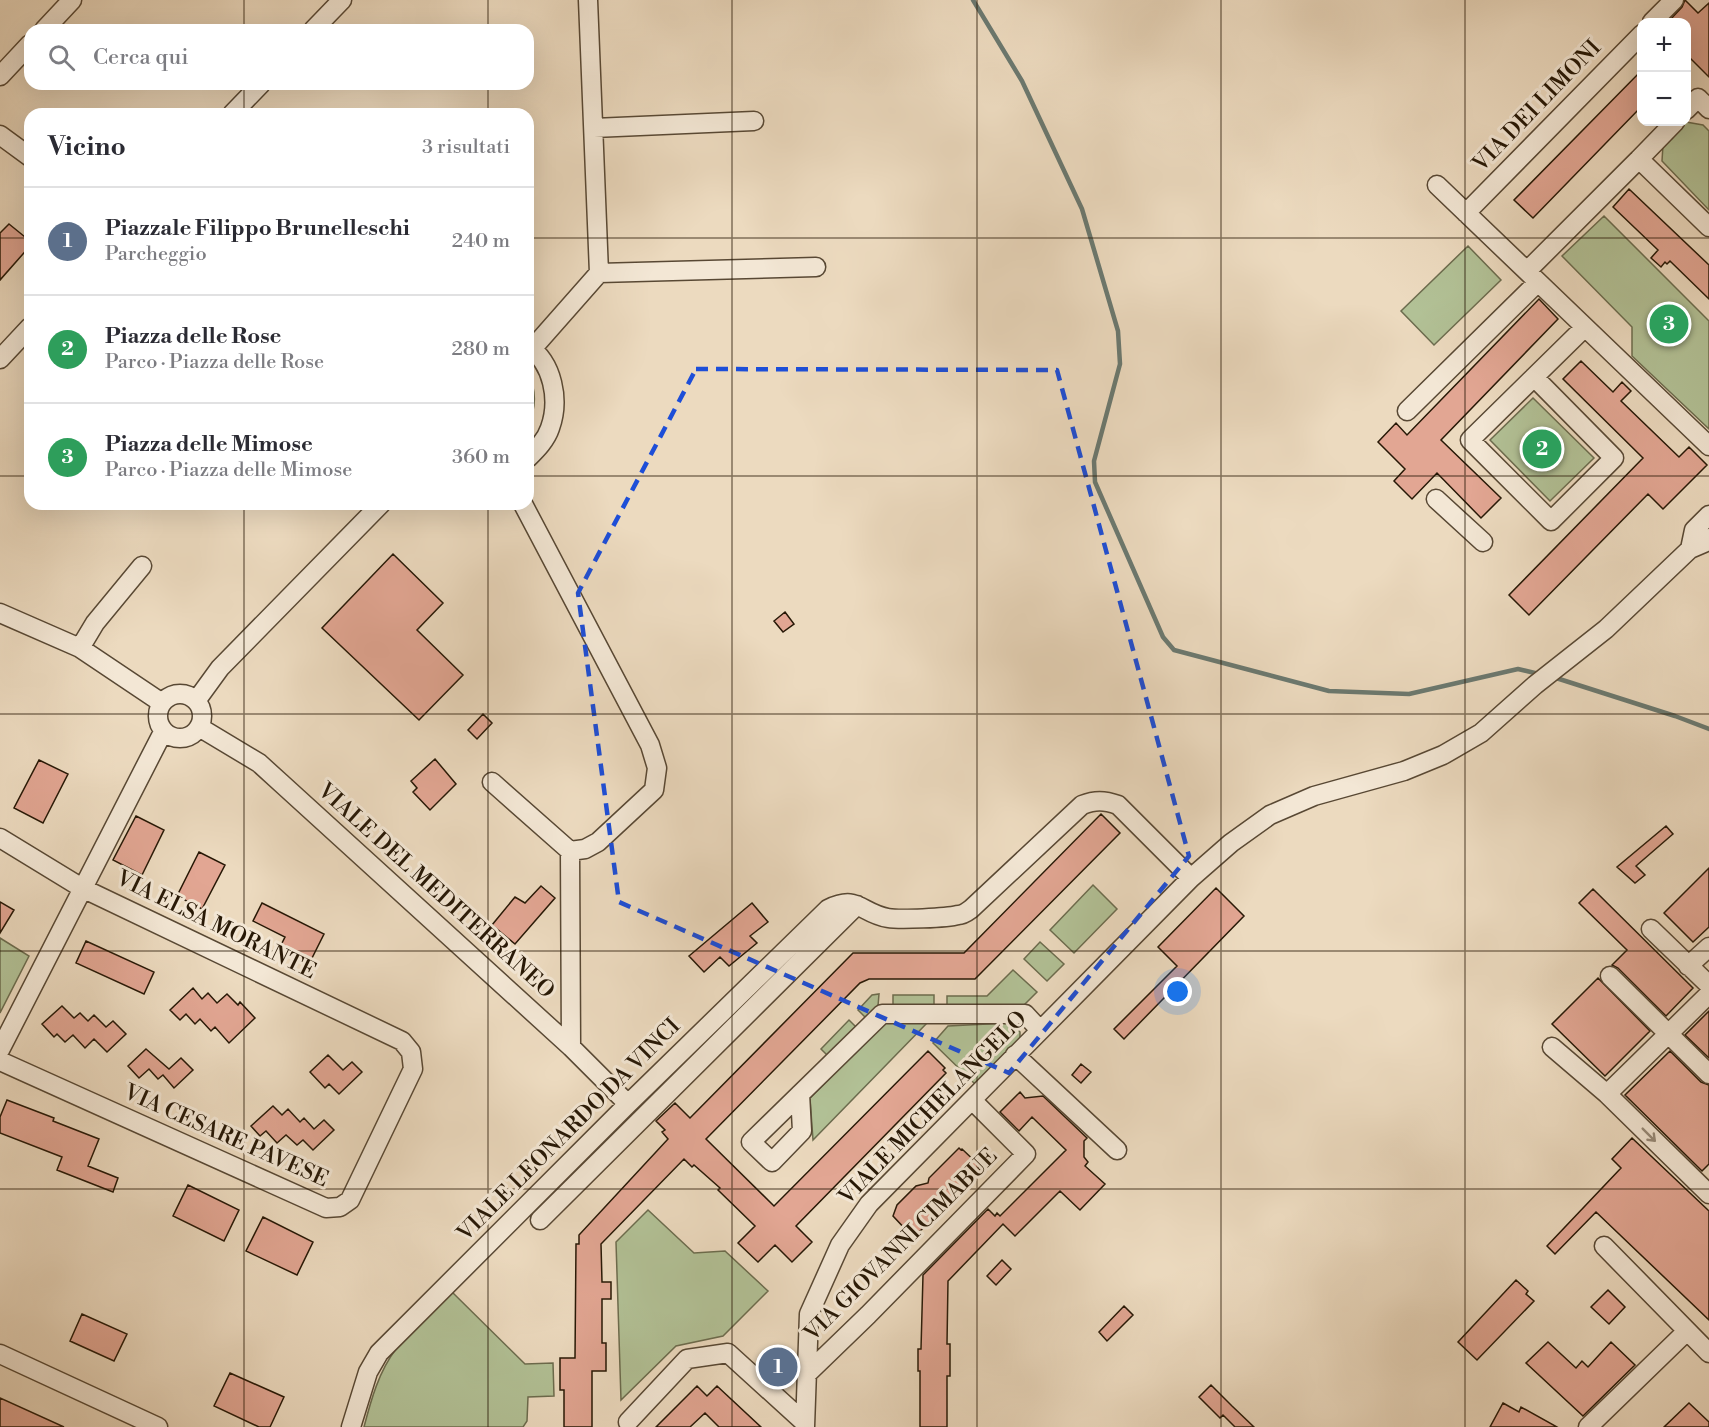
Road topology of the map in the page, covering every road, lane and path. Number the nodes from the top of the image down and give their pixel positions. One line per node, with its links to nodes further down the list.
1 (72, 0): 6 (street)
2 (342, 0): 7 (street)
3 (588, 0): 17 (street)
4 (1674, 0): 5 (street)
5 (1656, 18)
6 (50, 24)
7 (319, 24)
8 (1637, 37): 22 (street, VIA DEI LIMONI)
9 (24, 50): 10 (street)
10 (0, 76)
11 (256, 90): 13 (street)
12 (1691, 105): 14 (street)
13 (243, 108)
14 (1709, 109)
15 (754, 121): 17 (street)
16 (1671, 126): 20 (street)
17 (594, 128): 25 (street)
18 (0, 135): 19 (street)
19 (24, 153)
20 (1639, 159): 23 (street); 26 (street)
21 (1437, 185): 22 (street)
22 (1466, 213): 26 (street)
23 (1709, 227)
24 (816, 267): 25 (street)
25 (599, 273): 29 (street)
26 (1533, 277): 27 (street); 33 (street)
27 (1585, 327): 32 (street); 34 (street)
28 (24, 333): 31 (street)
29 (534, 343)
30 (534, 352): 35 (street)
31 (0, 359)
32 (1534, 377): 32 (street)
33 (1407, 411)
34 (1709, 446)
35 (534, 452)
36 (1436, 499): 41 (street)
37 (375, 510): 46 (street)
38 (526, 510): 52 (street)
39 (1709, 515): 42 (street)
40 (1709, 538): 42 (street)
41 (1483, 542)
42 (1690, 549): 53 (street, VIALE MICHELANGELO)
43 (142, 566): 45 (street)
44 (0, 613): 45 (street)
45 (80, 648): 47 (street)
46 (196, 701): 47 (street); 48 (street)
47 (162, 703): 49 (street)
48 (199, 727): 49 (street); 64 (street, VIALE DEL MEDITERRANEO)
49 (163, 732): 54 (street)
50 (492, 782): 52 (street)
51 (0, 837): 54 (street, VIA ELSA MORANTE)
52 (570, 851): 64 (street)
53 (1194, 876): 55 (street); 62 (street, VIALE MICHELANGELO)
54 (82, 888): 66 (street); 67 (street, VIA ELSA MORANTE)
55 (857, 905): 74 (street, VIALE LEONARDO DA VINCI); 77 (street, VIALE LEONARDO DA VINCI)
56 (1652, 929): 58 (street)
57 (1709, 947): 58 (street)
58 (1688, 966): 60 (street)
59 (1610, 976): 63 (street)
60 (1709, 985)
61 (1709, 994): 63 (street)
62 (1040, 1030): 68 (street, VIALE MICHELANGELO); 71 (street)
63 (1669, 1033): 70 (street); 72 (street)
64 (571, 1047): 74 (street, VIALE DEL MEDITERRANEO)
65 (1552, 1047): 72 (street)
66 (0, 1050)
67 (411, 1052): 69 (street, VIA CESARE PAVESE)
68 (1015, 1055): 73 (street, VIALE MICHELANGELO); 75 (street)
69 (0, 1061)
70 (1709, 1074)
71 (800, 1094)
72 (1607, 1094): 76 (street, one-way to 76)
73 (972, 1100): 82 (street, VIALE MICHELANGELO); 82 (street, VIA GIOVANNI CIMABUE)
74 (628, 1104): 86 (street, VIALE LEONARDO DA VINCI)
75 (1117, 1150)
76 (1706, 1186)
77 (540, 1220)
78 (1604, 1246): 79 (street)
79 (1687, 1331): 80 (street); 87 (street)
80 (1709, 1353)
81 (0, 1354): 85 (street)
82 (807, 1373): 84 (street, VIALE MICHELANGELO)
83 (628, 1422): 84 (street)
84 (805, 1425)
85 (158, 1427)
86 (351, 1427)
87 (1588, 1427)

